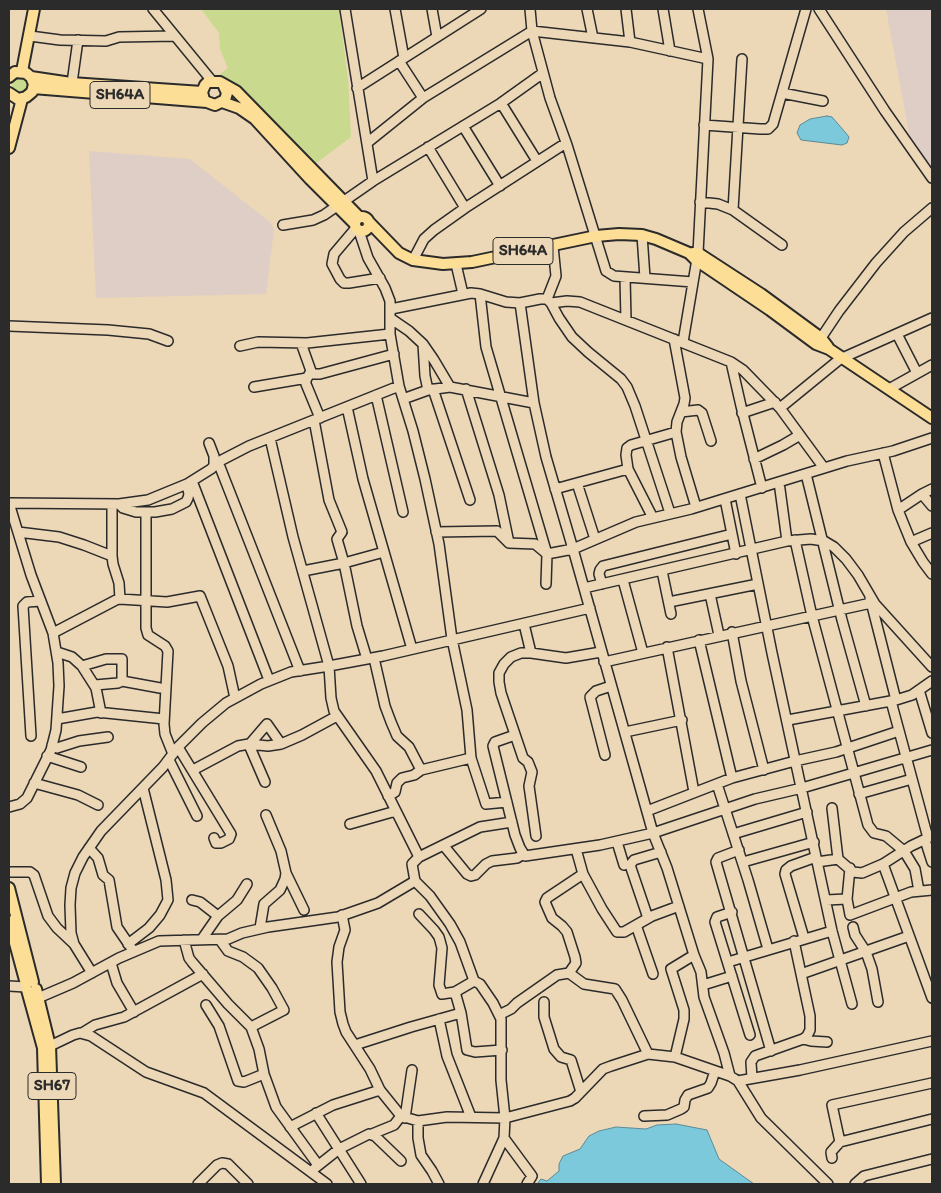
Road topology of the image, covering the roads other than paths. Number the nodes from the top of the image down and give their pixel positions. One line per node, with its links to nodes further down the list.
1 (34, 9): 16 (main road)
2 (153, 9): 17 (street)
3 (345, 9): 34 (street)
4 (395, 9): 25 (street)
5 (432, 9): 18 (street)
6 (481, 9): 14 (street)
7 (530, 9): 15 (street)
8 (587, 9): 19 (street)
9 (626, 9): 21 (street)
10 (663, 9): 22 (street)
11 (698, 9): 23 (street)
12 (806, 9): 36 (street)
13 (819, 9): 52 (street)
14 (467, 13): 18 (street)
15 (532, 31): 19 (street); 27 (street); 38 (street)
16 (30, 36): 20 (street); 26 (main road)
17 (175, 36): 20 (street); 30 (street)
18 (437, 37): 25 (street)
19 (593, 38): 21 (street)
20 (78, 40): 32 (street)
21 (630, 42): 22 (street)
22 (670, 50): 23 (street)
23 (708, 58): 44 (street)
24 (742, 59): 46 (street)
25 (401, 60): 34 (street); 38 (street)
26 (22, 71): 28 (main road); 29 (main road)
27 (542, 74): 43 (street); 48 (street)
28 (9, 76)
29 (31, 77): 32 (main road, SH64A); 33 (main road)
30 (212, 81): 31 (main road, SH64A); 35 (main road)
31 (223, 84): 42 (main road); 56 (main road, SH64A)
32 (71, 87): 33 (main road, SH64A); 35 (main road, SH64A); 41 (main road, SH64A)
33 (33, 88): 39 (main road)
34 (357, 88): 47 (street)
35 (202, 92): 41 (main road)
36 (782, 93): 40 (street); 46 (street)
37 (9, 98): 39 (main road)
38 (423, 98): 47 (street)
39 (22, 99): 50 (main road)
40 (823, 101)
41 (207, 102): 42 (main road, SH64A)
42 (222, 102): 56 (main road, SH64A)
43 (501, 103): 45 (street); 51 (street)
44 (704, 125): 46 (street); 55 (street)
45 (463, 126): 49 (street); 54 (street)
46 (738, 128): 59 (street)
47 (367, 143): 53 (street)
48 (566, 143): 51 (street); 63 (street)
49 (428, 147): 53 (street); 57 (street)
50 (9, 148)
51 (537, 161): 54 (street)
52 (932, 178)
53 (373, 181): 56 (street)
54 (500, 186): 57 (street)
55 (700, 202): 59 (street); 66 (street)
56 (340, 203): 60 (street); 61 (main road, SH64A)
57 (465, 208): 67 (street)
58 (932, 208): 83 (street)
59 (733, 210): 64 (street)
60 (283, 225)
61 (357, 225): 67 (main road, SH64A); 70 (street); 70 (street)
62 (642, 235): 63 (main road, SH64A); 66 (main road, SH64A); 71 (street)
63 (596, 236): 65 (main road, SH64A); 69 (street)
64 (782, 245)
65 (553, 246): 68 (main road, SH64A); 75 (street)
66 (695, 255): 72 (street); 83 (main road, SH64A); 89 (main road, SH64A)
67 (413, 260): 68 (main road, SH64A)
68 (456, 264): 73 (street)
69 (626, 277): 71 (street); 79 (street)
70 (380, 278): 77 (street)
71 (645, 278): 72 (street)
72 (693, 282): 85 (street)
73 (463, 294): 74 (street); 77 (street)
74 (480, 294): 76 (street); 103 (street)
75 (549, 301): 76 (street); 79 (street); 116 (street)
76 (520, 303): 105 (street)
77 (391, 314): 81 (street); 87 (street)
78 (932, 318): 82 (street)
79 (626, 320): 85 (street)
80 (9, 326): 84 (street)
81 (390, 334): 86 (street); 90 (street)
82 (897, 334): 91 (street); 94 (street)
83 (821, 338): 89 (main road, SH64A)
84 (168, 341)
85 (678, 341): 92 (street); 108 (street)
86 (301, 343): 88 (street); 95 (street)
87 (423, 344): 98 (street); 101 (street)
88 (240, 346)
89 (829, 349): 91 (main road, SH64A)
90 (394, 354): 95 (street); 96 (street)
91 (843, 358): 100 (main road, SH64A); 106 (street)
92 (731, 362): 106 (street); 109 (street)
93 (932, 365): 94 (street)
94 (917, 373): 100 (street)
95 (309, 376): 97 (street); 111 (street)
96 (399, 386): 102 (street); 104 (street)
97 (254, 387)
98 (450, 387): 99 (street); 101 (street)
99 (466, 389): 103 (street); 152 (street)
100 (889, 389): 110 (main road, SH64A)
101 (431, 390): 104 (street); 134 (street)
102 (376, 396): 107 (street); 141 (street)
103 (500, 396): 105 (street); 156 (street)
104 (403, 399): 145 (street)
105 (534, 403): 129 (street)
106 (778, 405): 109 (street); 113 (street)
107 (347, 407): 111 (street); 155 (street)
108 (681, 412): 112 (street); 117 (street)
109 (742, 413): 120 (street)
110 (932, 417)
111 (317, 419): 114 (street); 159 (street)
112 (676, 432): 116 (street); 138 (street)
113 (800, 435): 120 (street); 122 (street)
114 (270, 438): 121 (street); 160 (street)
115 (932, 438): 119 (street)
116 (646, 440): 123 (street); 142 (street)
117 (710, 440)
118 (209, 443): 121 (street)
119 (884, 454): 122 (street); 139 (street)
120 (754, 459): 128 (street)
121 (216, 464): 125 (street); 196 (street)
122 (824, 468): 124 (street)
123 (628, 469): 127 (street); 143 (street)
124 (806, 474): 126 (street); 150 (street)
125 (189, 482): 136 (street); 140 (street); 197 (street)
126 (779, 482): 128 (street); 149 (street)
127 (577, 483): 129 (street); 148 (street)
128 (762, 488): 131 (street)
129 (555, 489): 153 (street)
130 (932, 489): 132 (street)
131 (740, 494): 133 (street); 154 (street)
132 (922, 494): 137 (street); 139 (street)
133 (725, 499): 138 (street); 147 (street)
134 (470, 500)
135 (9, 503): 136 (street); 144 (street)
136 (116, 504): 140 (street); 158 (street)
137 (932, 506)
138 (696, 507): 142 (street)
139 (898, 510): 151 (street)
140 (146, 512): 172 (street)
141 (404, 512)
142 (670, 514): 143 (street)
143 (653, 518): 148 (street)
144 (18, 532): 158 (street); 171 (street)
145 (436, 532): 152 (street); 183 (street)
146 (932, 533): 151 (street)
147 (732, 534): 157 (street); 165 (street)
148 (595, 539): 153 (street)
149 (791, 541): 150 (street); 154 (street); 177 (street)
150 (824, 541): 170 (street); 175 (street)
151 (911, 542): 162 (street)
152 (509, 543): 156 (street)
153 (573, 549): 156 (street); 167 (street)
154 (752, 550): 157 (street); 166 (street)
155 (384, 552): 159 (street); 186 (street)
156 (547, 554): 164 (street)
157 (736, 554): 161 (street)
158 (112, 556): 169 (street)
159 (344, 563): 160 (street); 191 (street)
160 (303, 571): 195 (street)
161 (662, 571): 163 (street); 173 (street)
162 (932, 574)
163 (623, 580): 165 (street); 190 (street)
164 (546, 584)
165 (602, 584): 167 (street)
166 (758, 584): 168 (street); 179 (street)
167 (584, 588): 174 (street)
168 (710, 594): 173 (street); 182 (street)
169 (120, 599): 172 (street); 181 (street)
170 (870, 599): 175 (street); 193 (street); 205 (street)
171 (41, 601): 181 (street); 218 (street)
172 (146, 602): 204 (street); 211 (street)
173 (669, 602): 176 (street)
174 (590, 608): 178 (street); 188 (street)
175 (840, 610): 177 (street); 206 (street)
176 (671, 614)
177 (812, 616): 179 (street); 207 (street)
178 (524, 624): 183 (street); 189 (street)
179 (766, 626): 180 (street); 213 (street)
180 (732, 632): 182 (street); 234 (street)
181 (53, 633): 187 (street)
182 (719, 635): 184 (street)
183 (452, 640): 186 (street); 229 (street)
184 (699, 640): 185 (street); 236 (street)
185 (668, 647): 190 (street); 212 (street)
186 (412, 649): 191 (street)
187 (57, 652): 194 (street); 210 (street)
188 (602, 652): 189 (street); 192 (street)
189 (531, 653): 217 (street)
190 (643, 653): 192 (street)
191 (370, 658): 195 (street); 233 (street)
192 (604, 662): 201 (street)
193 (931, 662)
194 (82, 666): 198 (street); 200 (street)
195 (329, 666): 196 (street); 209 (street)
196 (300, 670): 197 (street)
197 (269, 680): 204 (street)
198 (122, 681): 200 (street); 202 (street)
199 (932, 681): 203 (street)
200 (95, 685): 208 (street)
201 (611, 686): 215 (street); 226 (street)
202 (160, 688)
203 (919, 690): 205 (street); 216 (street)
204 (235, 698): 225 (street)
205 (894, 700): 206 (street); 214 (street)
206 (866, 706): 207 (street)
207 (837, 711): 213 (street); 223 (street)
208 (102, 712): 210 (street); 211 (street)
209 (337, 716): 221 (street); 245 (street)
210 (57, 718): 222 (street)
211 (164, 719): 225 (street)
212 (682, 720): 215 (street); 243 (street)
213 (788, 720): 230 (street)
214 (899, 731): 223 (street); 228 (street)
215 (625, 732): 252 (street)
216 (932, 733)
217 (515, 735): 246 (street); 260 (street)
218 (31, 736)
219 (108, 737): 222 (street)
220 (249, 744): 221 (street); 221 (street); 232 (street); 238 (street)
221 (281, 744)
222 (52, 745): 227 (street)
223 (848, 749): 230 (street); 235 (street)
224 (932, 750): 228 (street)
225 (173, 754): 232 (street); 241 (street); 255 (street)
226 (605, 755)
227 (47, 756): 231 (street); 239 (street)
228 (906, 757): 235 (street); 237 (street)
229 (471, 758): 233 (street); 246 (street)
230 (795, 761): 234 (street); 242 (street)
231 (81, 767)
232 (193, 770): 261 (street)
233 (421, 770): 245 (street)
234 (764, 770): 236 (street)
235 (853, 773): 242 (street); 244 (street)
236 (732, 778): 240 (street)
237 (912, 779): 244 (street); 262 (street)
238 (265, 782)
239 (34, 783): 247 (street); 248 (street)
240 (717, 784): 243 (street); 250 (street)
241 (143, 788): 266 (street); 311 (street)
242 (802, 788): 250 (street); 253 (street)
243 (694, 792): 252 (street)
244 (859, 794): 269 (street)
245 (388, 796): 251 (street)
246 (507, 802): 256 (street)
247 (98, 805)
248 (9, 807)
249 (832, 808): 274 (street)
250 (725, 809): 258 (street); 259 (street)
251 (396, 811): 257 (street); 272 (street)
252 (647, 811): 258 (street)
253 (807, 812): 259 (street); 264 (street)
254 (266, 815): 281 (street)
255 (197, 816)
256 (512, 822): 265 (street); 271 (street)
257 (350, 824)
258 (653, 833): 263 (street); 270 (street)
259 (733, 834): 268 (street)
260 (536, 836)
261 (214, 838)
262 (928, 838): 269 (street); 276 (street)
263 (617, 842): 267 (street); 278 (street)
264 (814, 842): 273 (street); 275 (street)
265 (444, 846): 271 (street); 272 (street)
266 (89, 848): 310 (street); 311 (street)
267 (576, 849): 271 (street); 282 (street)
268 (738, 850): 275 (street); 294 (street)
269 (904, 851): 277 (street); 286 (street)
270 (661, 852): 292 (street); 298 (street)
271 (522, 854)
272 (419, 857): 283 (street)
273 (817, 859): 274 (street); 291 (street); 305 (street)
274 (838, 859): 279 (street)
275 (743, 862): 312 (street)
276 (932, 862)
277 (883, 864): 279 (street); 288 (street)
278 (624, 865)
279 (850, 868): 289 (street)
280 (9, 872): 310 (street)
281 (286, 873): 293 (street); 302 (street)
282 (583, 874): 300 (street); 320 (street)
283 (415, 881): 296 (street); 325 (street)
284 (247, 884): 297 (street)
285 (9, 888): 328 (main road, SH67)
286 (919, 890): 287 (street); 288 (street)
287 (932, 890)
288 (895, 897): 289 (street); 304 (street)
289 (847, 899): 291 (street)
290 (192, 900): 297 (street)
291 (826, 900): 303 (street)
292 (679, 906): 298 (street); 314 (street)
293 (304, 910)
294 (732, 912): 315 (street); 318 (street)
295 (419, 914): 329 (street)
296 (342, 915): 302 (street); 345 (street)
297 (218, 916): 306 (street)
298 (648, 918): 300 (street)
299 (9, 921): 328 (main road, SH67)
300 (636, 924): 322 (street)
301 (853, 926): 313 (street)
302 (260, 928): 308 (street)
303 (832, 931): 305 (street); 316 (street)
304 (909, 936): 313 (street); 330 (street)
305 (804, 938): 309 (street)
306 (202, 939): 307 (street); 308 (street)
307 (184, 940): 311 (street); 321 (street)
308 (220, 940): 339 (street)
309 (794, 941): 312 (street); 323 (street)
310 (74, 944): 319 (street)
311 (131, 948): 317 (street)
312 (768, 950): 315 (street)
313 (866, 952): 316 (street); 332 (street)
314 (694, 955): 326 (street); 350 (street)
315 (745, 956): 318 (street); 348 (street)
316 (840, 961): 323 (street); 334 (street)
317 (111, 962): 319 (street); 335 (street)
318 (728, 962): 324 (street)
319 (92, 973): 328 (street)
320 (569, 973): 337 (street); 349 (street)
321 (203, 974): 335 (street); 339 (street)
322 (653, 974)
323 (801, 974): 342 (street)
324 (732, 976): 326 (street); 341 (street)
325 (474, 981): 329 (street); 337 (street)
326 (703, 985): 354 (street)
327 (9, 986): 328 (street)
328 (31, 988): 346 (main road, SH67); 368 (main road, SH67)
329 (455, 992): 336 (street)
330 (932, 998)
331 (544, 1002): 358 (street)
332 (878, 1002)
333 (206, 1004): 353 (street)
334 (852, 1004)
335 (134, 1012): 340 (street)
336 (461, 1013): 338 (street); 347 (street)
337 (499, 1015): 347 (street)
338 (439, 1020): 345 (street); 362 (street)
339 (251, 1026): 353 (street)
340 (86, 1034): 346 (street); 375 (street)
341 (750, 1035)
342 (803, 1039): 344 (street); 348 (street)
343 (932, 1041): 355 (street)
344 (827, 1042)
345 (355, 1045): 357 (street)
346 (50, 1046): 368 (main road, SH67)
347 (502, 1050): 363 (street)
348 (771, 1051): 355 (street)
349 (648, 1054): 350 (street); 358 (street)
350 (675, 1057): 352 (street)
351 (412, 1070): 360 (street)
352 (715, 1071): 354 (street); 361 (street)
353 (264, 1074): 366 (street)
354 (734, 1078): 355 (street); 385 (street)
355 (752, 1078)
356 (932, 1083): 370 (street)
357 (380, 1090): 359 (street); 360 (street)
358 (582, 1092): 363 (street)
359 (316, 1112): 366 (street); 371 (street)
360 (403, 1116): 365 (street); 367 (street)
361 (644, 1116)
362 (471, 1117): 363 (street); 365 (street)
363 (505, 1118): 369 (street)
364 (932, 1119): 370 (street)
365 (418, 1121): 382 (street)
366 (290, 1127): 375 (street)
367 (372, 1134): 371 (street); 374 (street)
368 (50, 1138): 376 (main road, SH67); 377 (main road, SH67)
369 (504, 1138): 383 (street); 384 (street)
370 (840, 1142): 372 (street)
371 (340, 1149): 375 (street); 381 (street)
372 (832, 1158)
373 (932, 1159): 386 (street)
374 (401, 1161)
375 (315, 1168): 380 (street)
376 (47, 1184)
377 (55, 1184)
378 (198, 1184): 379 (street)
379 (248, 1184)
380 (327, 1184)
381 (361, 1184)
382 (439, 1184)
383 (483, 1184)
384 (527, 1184)
385 (828, 1184)
386 (855, 1184)

